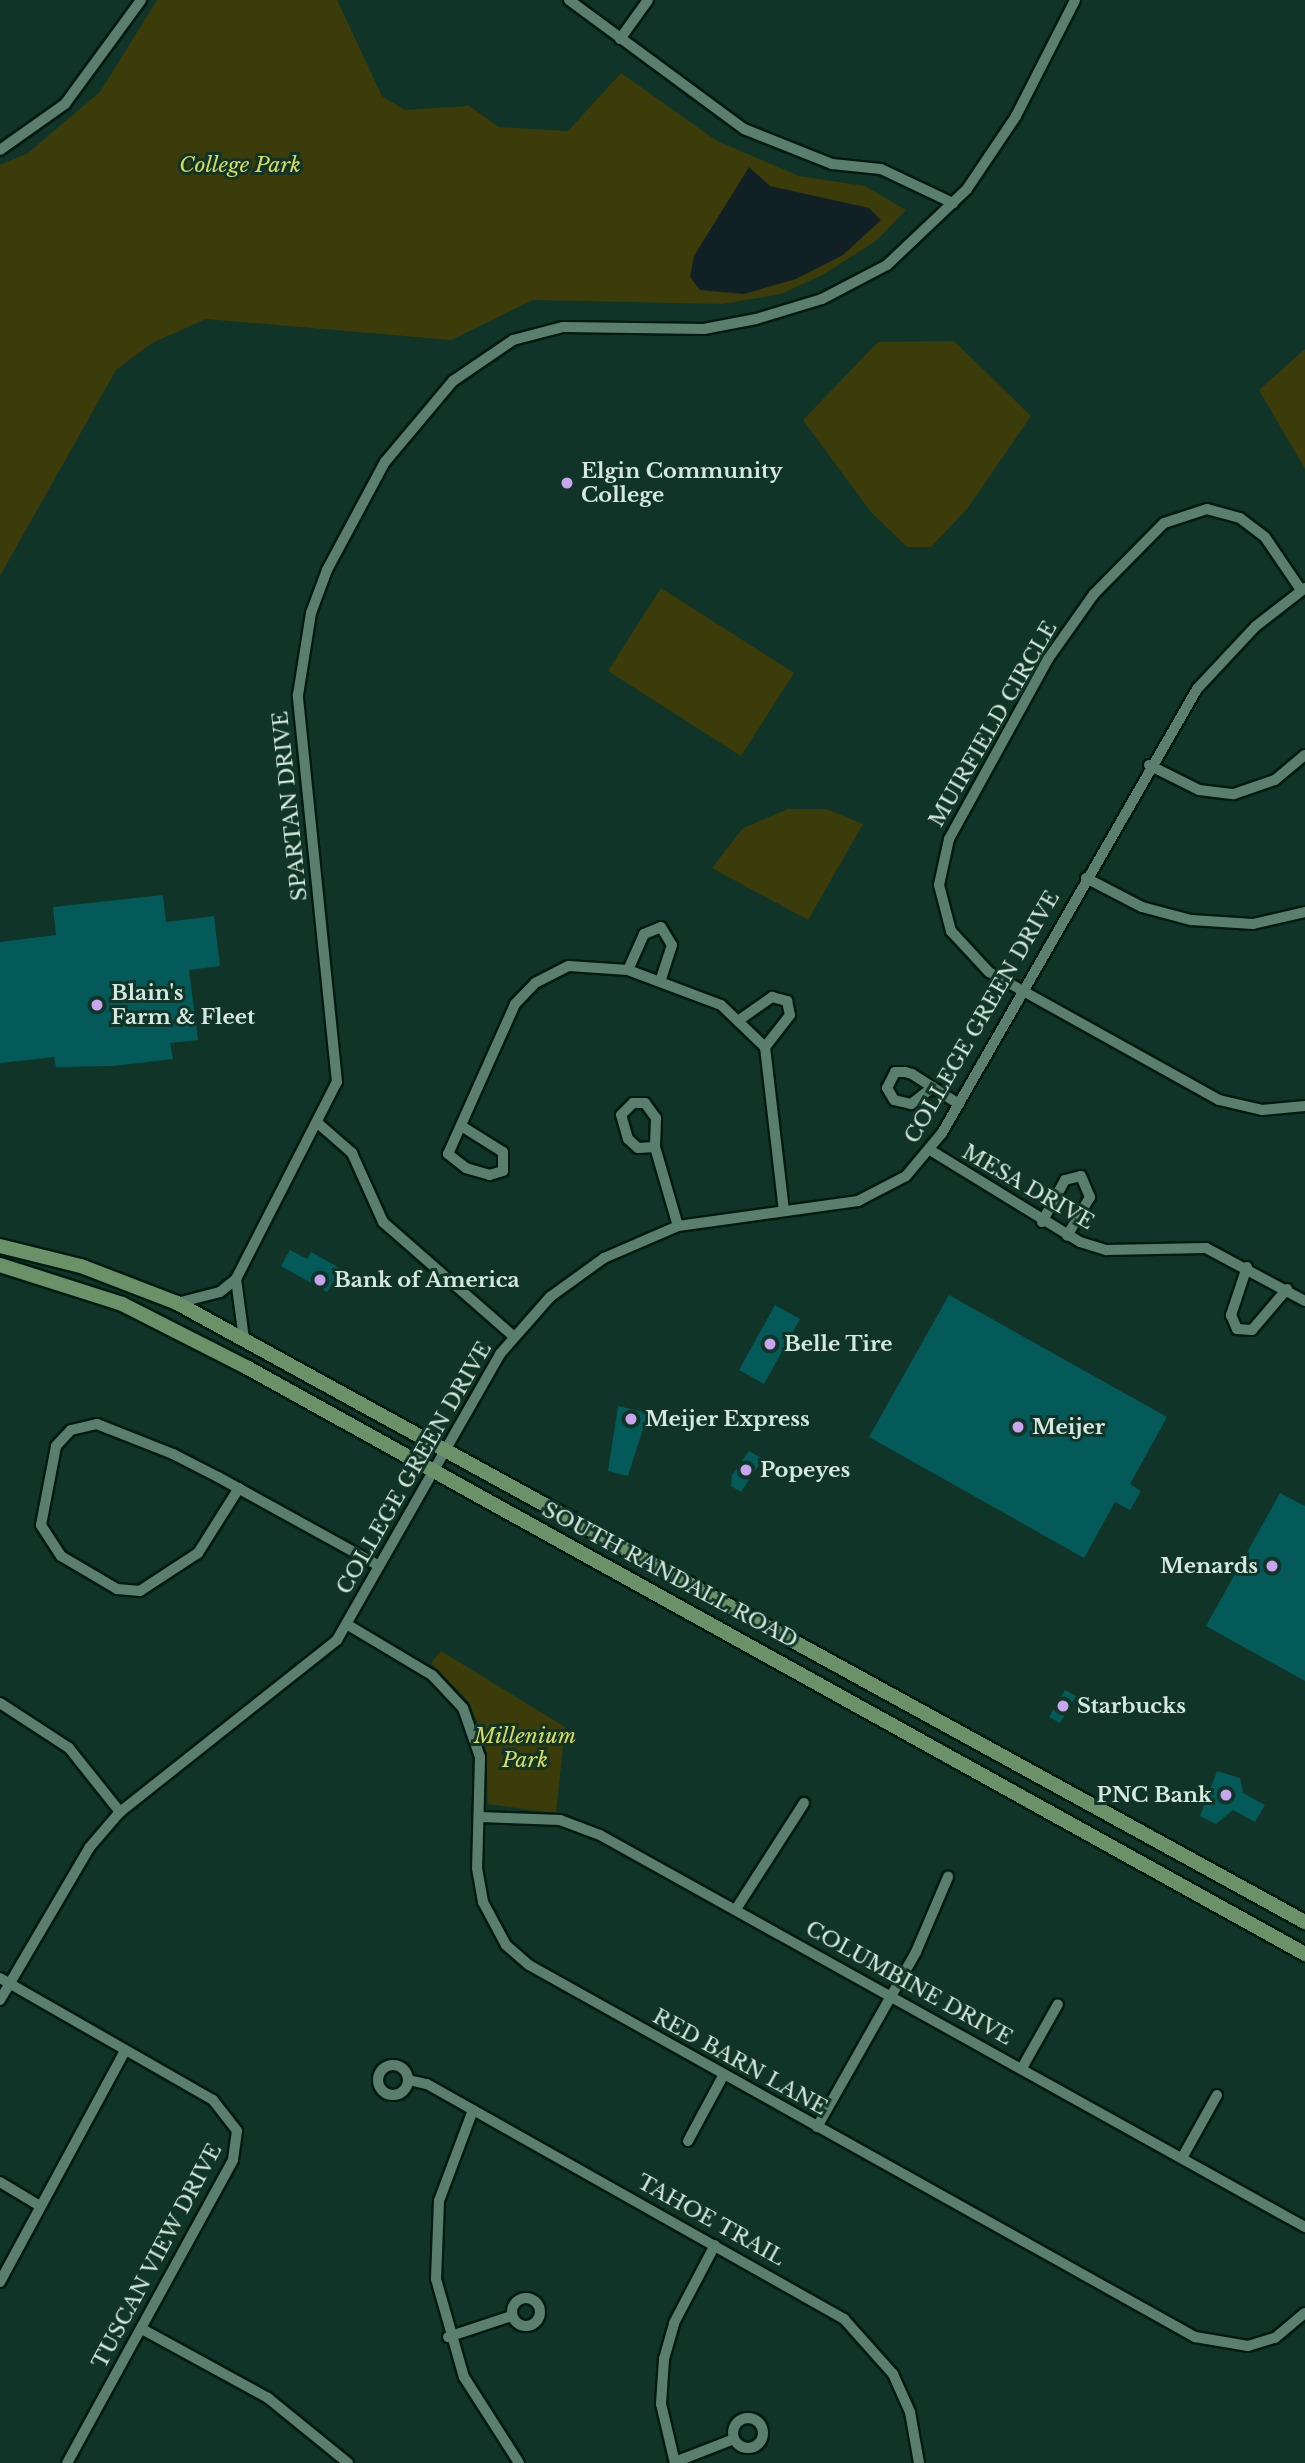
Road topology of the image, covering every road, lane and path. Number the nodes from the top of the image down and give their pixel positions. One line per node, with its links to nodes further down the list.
1 (569, 0): 5 (street)
2 (649, 0): 5 (street)
3 (1075, 0): 7 (street, SPARTAN DRIVE)
4 (138, 1): 6 (street)
5 (620, 39): 7 (street)
6 (0, 150)
7 (953, 203): 21 (street, SPARTAN DRIVE)
8 (1303, 589): 10 (street, COLLEGE GREEN DRIVE); 15 (street, MUIRFIELD CIRCLE)
9 (1305, 755): 10 (street)
10 (1149, 765): 11 (street, COLLEGE GREEN DRIVE)
11 (1086, 878): 12 (street); 15 (street, COLLEGE GREEN DRIVE)
12 (1305, 912)
13 (628, 970): 14 (street); 14 (street); 22 (street)
14 (660, 981): 16 (street)
15 (1023, 991): 19 (street, COLLEGE GREEN DRIVE); 20 (street, MUIRFIELD CIRCLE)
16 (742, 1018): 17 (street); 17 (street)
17 (765, 1047): 25 (street)
18 (933, 1087): 19 (street)
19 (959, 1104): 24 (street, COLLEGE GREEN DRIVE)
20 (1305, 1106)
21 (320, 1125): 32 (street, SPARTAN DRIVE); 36 (street)
22 (463, 1127): 22 (street)
23 (655, 1147): 23 (street); 27 (street)
24 (930, 1150): 25 (street, COLLEGE GREEN DRIVE); 26 (street, MESA DRIVE)
25 (784, 1211): 27 (street, COLLEGE GREEN DRIVE)
26 (1042, 1222): 28 (street, MESA DRIVE); 28 (street)
27 (678, 1226): 36 (street, COLLEGE GREEN DRIVE)
28 (1067, 1236): 31 (street, MESA DRIVE)
29 (0, 1246): 35 (main road, SOUTH RANDALL ROAD)
30 (0, 1265): 39 (main road, SOUTH RANDALL ROAD)
31 (1247, 1267): 33 (street, MESA DRIVE); 33 (street)
32 (236, 1279): 35 (street); 37 (street)
33 (1287, 1289): 34 (street, MESA DRIVE)
34 (1305, 1301)
35 (177, 1303): 37 (main road, SOUTH RANDALL ROAD)
36 (512, 1335): 38 (street, COLLEGE GREEN DRIVE)
37 (244, 1339): 38 (main road, SOUTH RANDALL ROAD)
38 (443, 1448): 39 (street, COLLEGE GREEN DRIVE); 49 (main road, SOUTH RANDALL ROAD)
39 (432, 1470): 41 (street, COLLEGE GREEN DRIVE); 50 (main road, SOUTH RANDALL ROAD)
40 (239, 1489): 40 (street); 41 (street)
41 (379, 1566): 42 (street, COLLEGE GREEN DRIVE)
42 (348, 1625): 45 (street, COLLEGE GREEN DRIVE); 46 (street, RED BARN LANE)
43 (0, 1703): 45 (street)
44 (804, 1803): 48 (street)
45 (120, 1812): 51 (street, COLLEGE GREEN DRIVE)
46 (480, 1816): 48 (street, COLUMBINE DRIVE); 57 (street, RED BARN LANE)
47 (948, 1877): 52 (street)
48 (736, 1909): 52 (street, COLUMBINE DRIVE)
49 (1305, 1922)
50 (1305, 1954)
51 (5, 1980): 53 (street, COLLEGE GREEN DRIVE); 55 (street, TUSCAN VIEW DRIVE)
52 (891, 1996): 56 (street, COLUMBINE DRIVE); 61 (street)
53 (0, 2000)
54 (1058, 2004): 56 (street)
55 (125, 2051): 65 (street); 71 (street, TUSCAN VIEW DRIVE)
56 (1022, 2068): 63 (street, COLUMBINE DRIVE)
57 (723, 2076): 61 (street, RED BARN LANE); 62 (street)
58 (409, 2080): 60 (street, TAHOE TRAIL)
59 (1217, 2095): 63 (street)
60 (473, 2110): 67 (street, TAHOE TRAIL); 72 (street)
61 (817, 2127): 69 (street, RED BARN LANE)
62 (688, 2141)
63 (1182, 2158): 66 (street, COLUMBINE DRIVE)
64 (0, 2182): 65 (street)
65 (40, 2206): 68 (street)
66 (1305, 2227)
67 (715, 2245): 74 (street); 78 (street, TAHOE TRAIL)
68 (0, 2282)
69 (1305, 2314)
70 (511, 2316): 72 (street)
71 (142, 2329): 75 (street, TUSCAN VIEW DRIVE); 76 (street)
72 (448, 2337): 77 (street)
73 (734, 2439): 74 (street)
74 (675, 2462)
75 (67, 2463)
76 (348, 2463)
77 (519, 2463)
78 (919, 2463)

